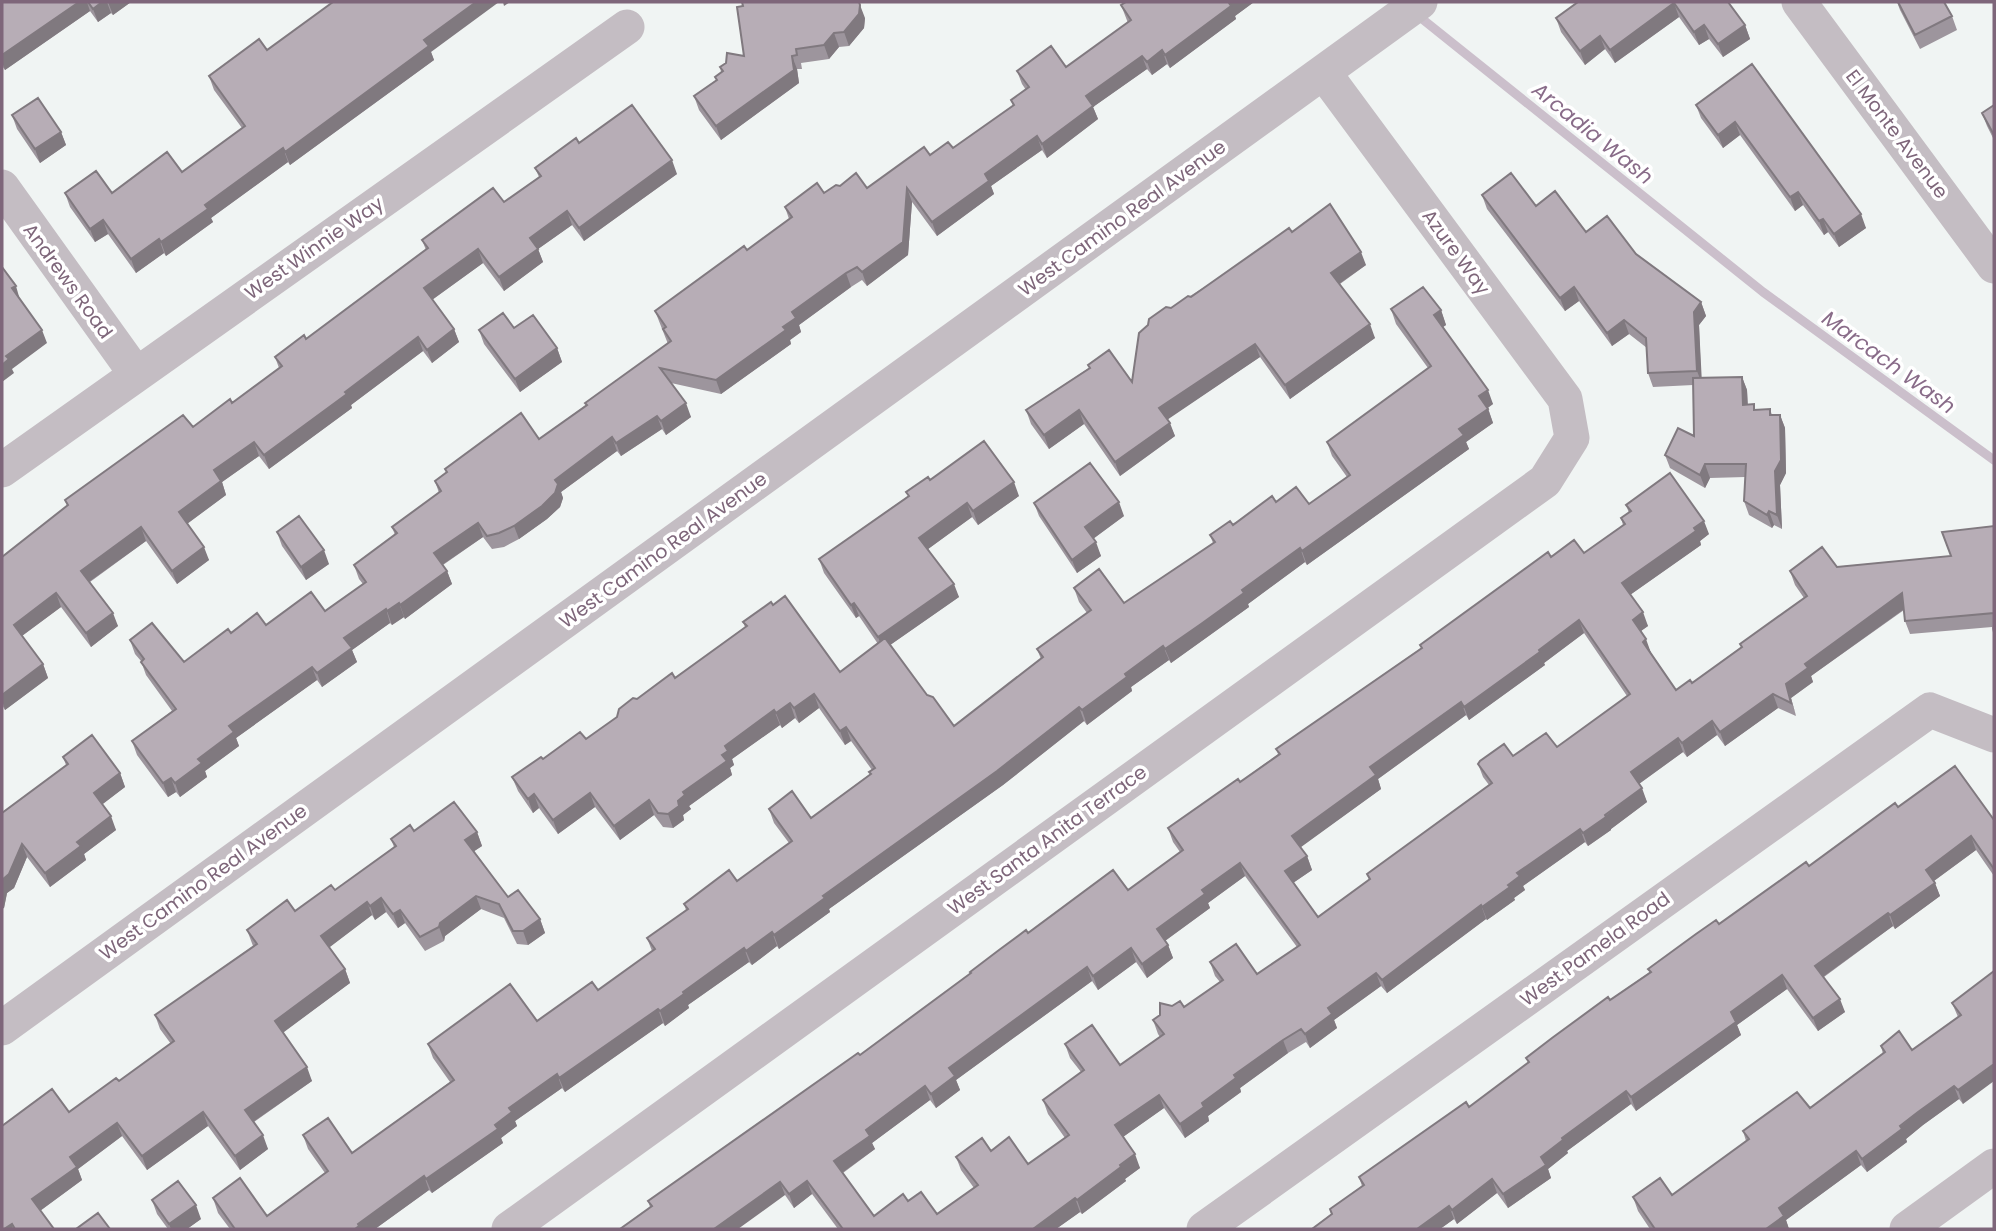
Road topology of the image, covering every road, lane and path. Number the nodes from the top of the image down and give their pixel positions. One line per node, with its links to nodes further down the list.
1 (1799, 2): 6 (street, El Monte Avenue)
2 (1407, 11): 4 (street, West Camino Real Avenue)
3 (627, 27): 7 (street, West Winnie Way)
4 (1324, 73): 8 (street, Azure Way); 11 (street, West Camino Real Avenue)
5 (2, 187): 7 (street, Andrews Road)
6 (1994, 266)
7 (136, 374): 9 (street, West Winnie Way)
8 (1572, 438): 13 (street, West Santa Anita Terrace)
9 (2, 470)
10 (1994, 735): 14 (street, West Pamela Road)
11 (2, 1028)
12 (1994, 1166): 15 (street)
13 (509, 1229)
14 (1204, 1229)
15 (1907, 1229)

